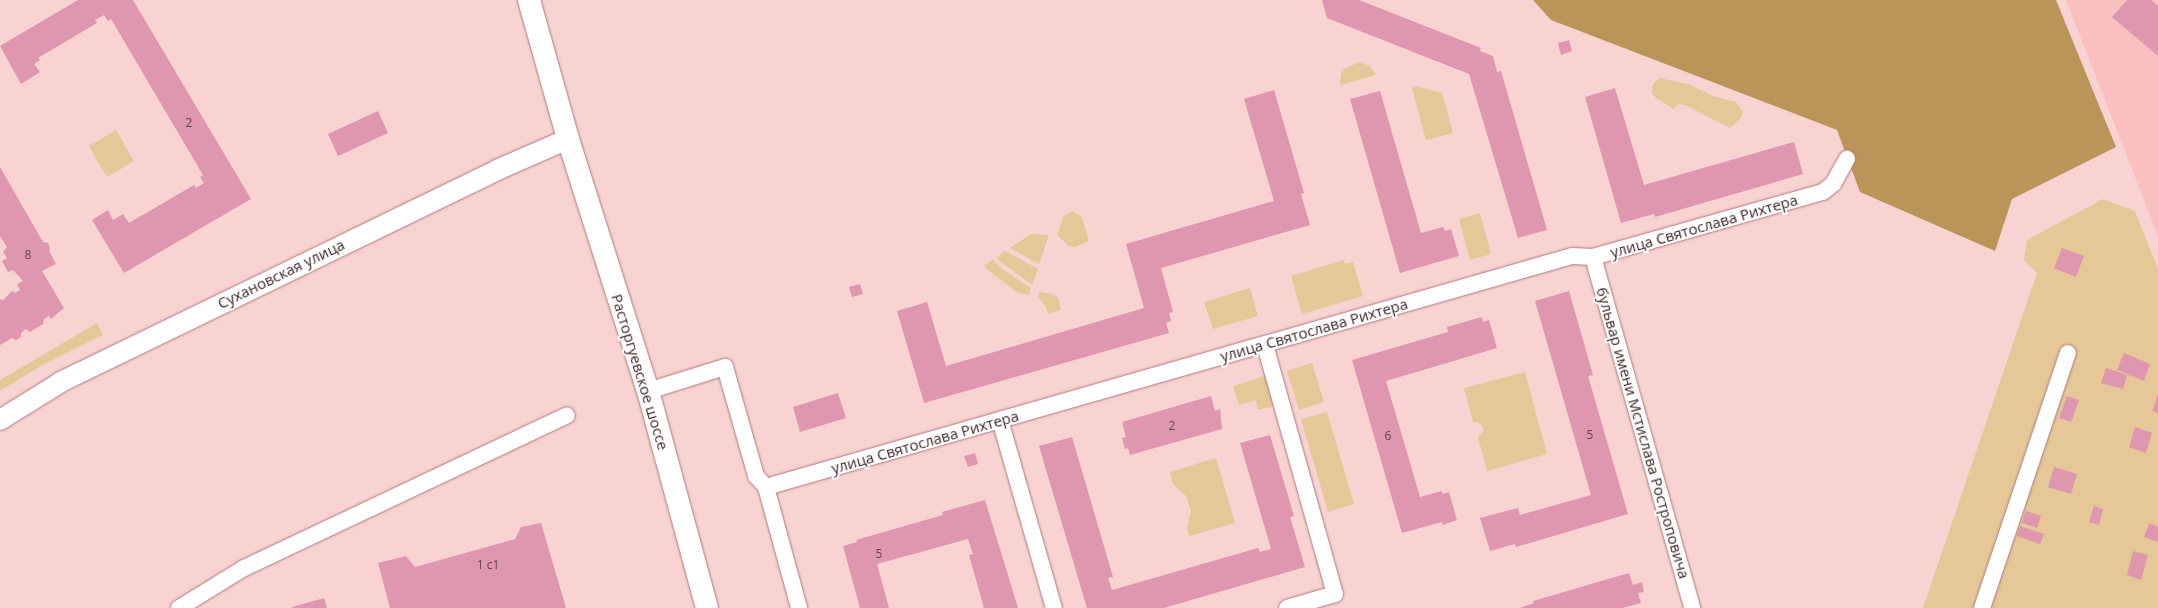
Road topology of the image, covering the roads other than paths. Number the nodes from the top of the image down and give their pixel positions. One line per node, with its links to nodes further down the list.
1 (528, 0): 2 (main road, Расторгуевское шоссе)
2 (568, 139): 7 (main road, Расторгуевское шоссе); 9 (street, Сухановская улица)
3 (1847, 159): 4 (street, улица Святослава Рихтера)
4 (1593, 257): 5 (street, улица Святослава Рихтера); 17 (street, бульвар имени Мстислава Ростроповича)
5 (1265, 344): 10 (street, улица Святослава Рихтера); 16 (street)
6 (2068, 353): 18 (street)
7 (648, 391): 11 (street); 13 (main road, Расторгуевское шоссе)
8 (567, 415): 12 (street)
9 (0, 420)
10 (1000, 420): 11 (street, улица Святослава Рихтера); 15 (street)
11 (766, 487): 14 (street)
12 (179, 608)
13 (707, 608)
14 (799, 608)
15 (1054, 608)
16 (1287, 608)
17 (1692, 608)
18 (1982, 608)

